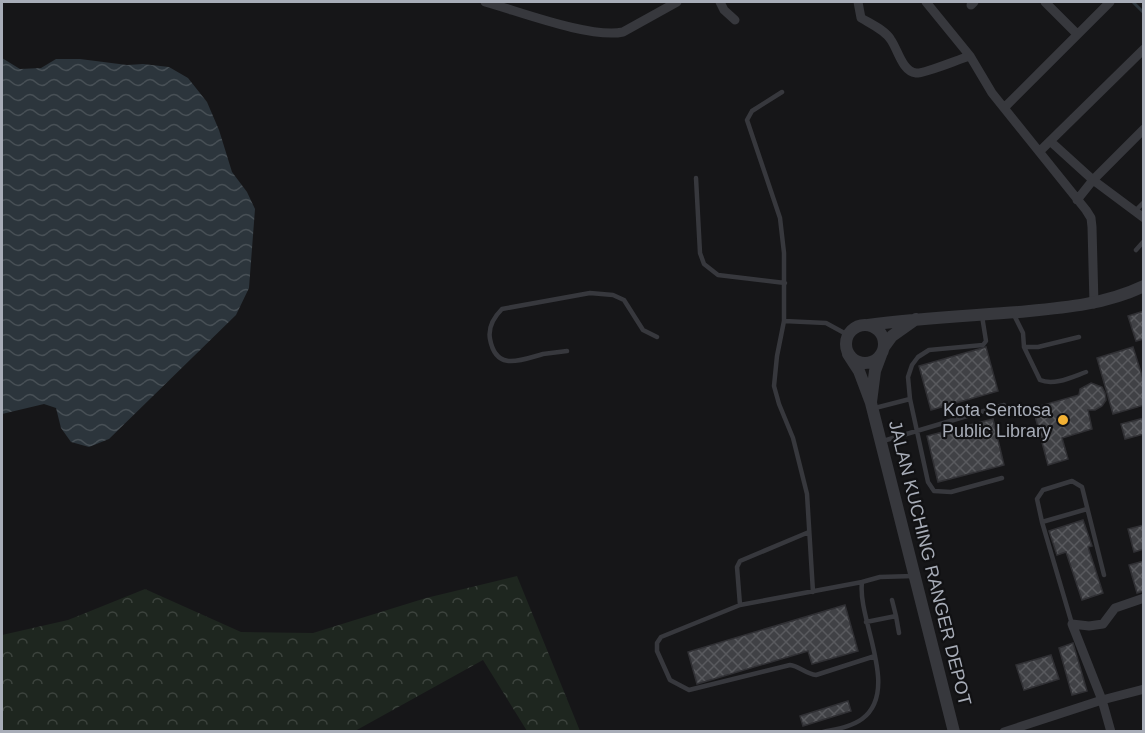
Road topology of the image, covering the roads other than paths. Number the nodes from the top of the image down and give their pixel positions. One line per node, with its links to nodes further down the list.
1 (485, 2): 2 (street)
2 (676, 2)
3 (720, 2): 8 (street)
4 (858, 2): 11 (street)
5 (926, 2): 11 (street)
6 (1045, 2): 9 (street)
7 (1110, 2): 9 (street)
8 (735, 20)
9 (1077, 34): 13 (street)
10 (1143, 49): 15 (street)
11 (970, 56): 13 (street)
12 (782, 92): 25 (lane)
13 (1004, 108): 16 (street)
14 (1143, 129): 18 (street)
15 (1050, 141): 16 (street); 18 (street)
16 (1040, 151): 19 (street)
17 (696, 178): 25 (lane)
18 (1093, 180): 19 (street); 21 (street)
19 (1077, 200): 27 (street)
20 (1143, 202): 21 (lane)
21 (1135, 211): 22 (street)
22 (1143, 218)
23 (1143, 241): 24 (lane)
24 (1136, 250)
25 (785, 283): 31 (lane)
26 (1143, 286): 27 (street)
27 (1094, 303): 28 (street)
28 (1013, 312): 29 (street); 36 (lane)
29 (982, 316): 30 (street); 41 (lane)
30 (917, 318): 32 (street); 38 (street)
31 (784, 321): 33 (lane); 49 (lane)
32 (868, 325): 33 (street); 38 (street)
33 (848, 334): 39 (street)
34 (657, 337): 37 (lane)
35 (1079, 337): 36 (lane)
36 (1024, 348): 40 (lane)
37 (567, 351)
38 (882, 351): 39 (street); 43 (street)
39 (848, 354): 43 (street)
40 (1086, 372)
41 (910, 399): 43 (lane); 44 (lane)
42 (1004, 405): 44 (lane)
43 (872, 406): 45 (street, JALAN KUCHING RANGER DEPOT)
44 (917, 430): 45 (lane); 46 (lane)
45 (880, 442): 51 (street, JALAN KUCHING RANGER DEPOT)
46 (1002, 478)
47 (1087, 509): 48 (lane); 48 (lane); 50 (lane)
48 (1042, 522): 59 (lane)
49 (810, 532): 53 (lane); 56 (lane)
50 (1104, 575)
51 (913, 576): 52 (lane); 65 (street, JALAN KUCHING RANGER DEPOT)
52 (862, 582): 53 (lane); 58 (lane)
53 (813, 592): 56 (lane)
54 (1143, 598): 59 (street)
55 (892, 600): 57 (lane)
56 (740, 605): 61 (lane)
57 (896, 615): 58 (lane); 60 (lane)
58 (866, 622): 61 (lane)
59 (1072, 624): 63 (street)
60 (899, 633)
61 (875, 656): 64 (lane)
62 (1143, 689): 63 (street)
63 (1102, 700): 66 (street); 67 (street)
64 (823, 732)
65 (954, 732)
66 (1004, 732)
67 (1111, 732)

